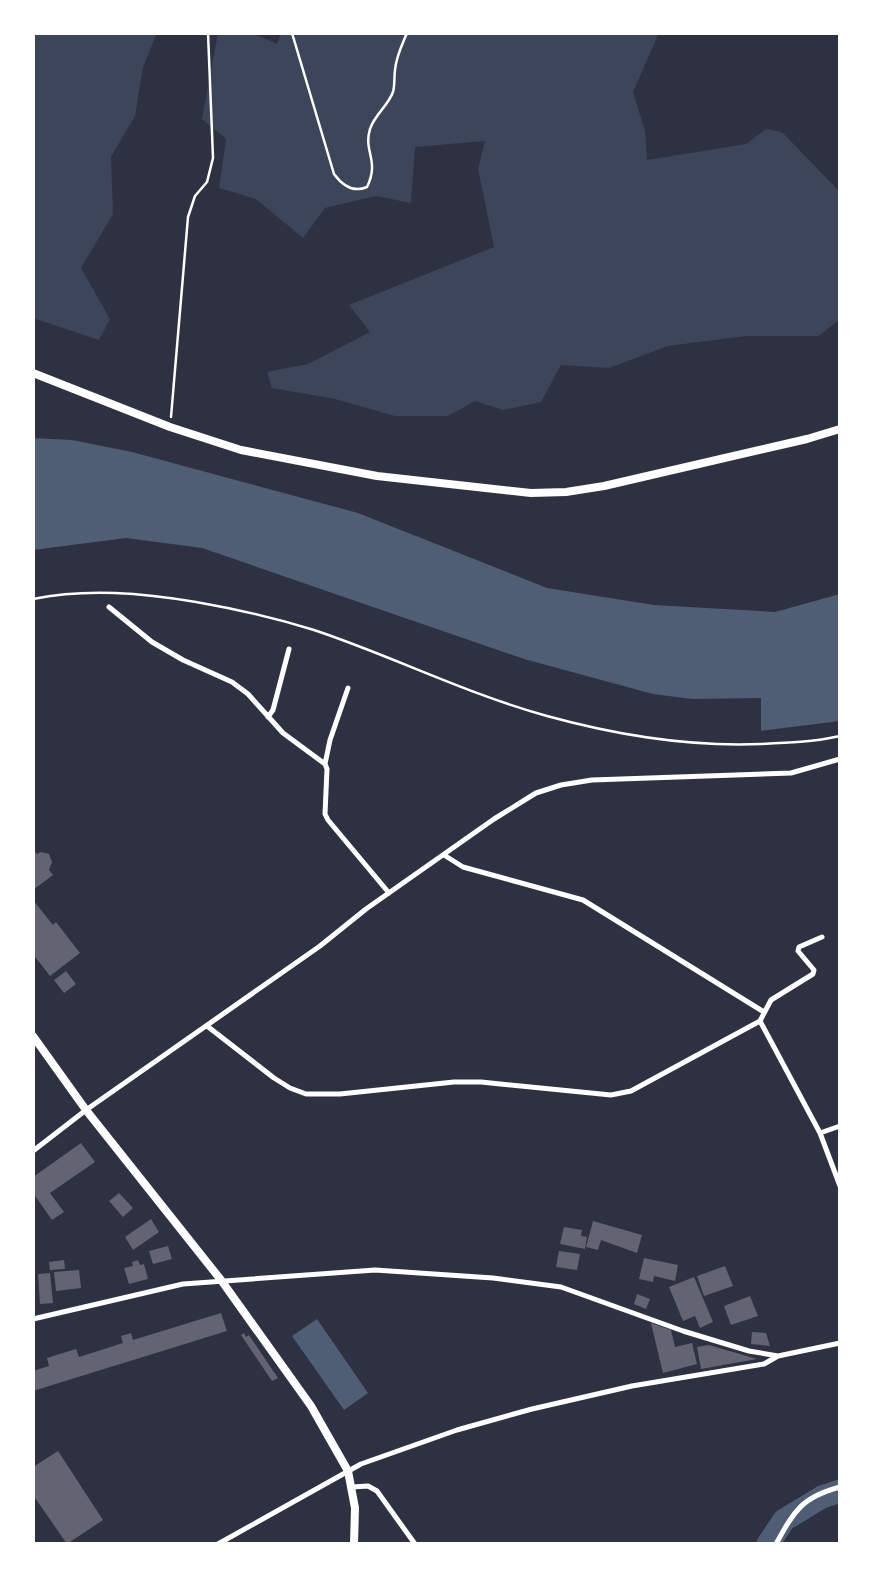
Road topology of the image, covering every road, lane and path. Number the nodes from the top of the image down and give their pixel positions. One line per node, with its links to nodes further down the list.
1 (208, 33): 5 (path)
2 (292, 33): 3 (path)
3 (407, 33)
4 (33, 373): 5 (main road)
5 (170, 427): 6 (main road)
6 (840, 429)
7 (33, 599): 12 (path)
8 (109, 607): 11 (street)
9 (289, 649): 11 (street)
10 (348, 688): 14 (street)
11 (268, 717): 14 (street)
12 (840, 736)
13 (840, 759): 15 (street)
14 (325, 764): 16 (street)
15 (444, 855): 16 (street); 18 (street)
16 (389, 893): 20 (street)
17 (822, 937): 18 (street)
18 (764, 1012): 19 (street)
19 (760, 1021): 20 (street); 24 (street)
20 (207, 1026): 22 (street)
21 (33, 1036): 22 (main road)
22 (86, 1110): 25 (street); 27 (main road)
23 (840, 1126): 24 (street)
24 (820, 1133): 26 (street)
25 (33, 1151)
26 (840, 1186)
27 (221, 1280): 28 (street); 30 (street); 31 (main road)
28 (33, 1319)
29 (840, 1343): 30 (street)
30 (778, 1356): 31 (street)
31 (348, 1471): 32 (main road); 34 (street)
32 (352, 1487): 35 (main road); 36 (street)
33 (840, 1487): 37 (street)
34 (218, 1544)
35 (354, 1544)
36 (415, 1544)
37 (776, 1544)

